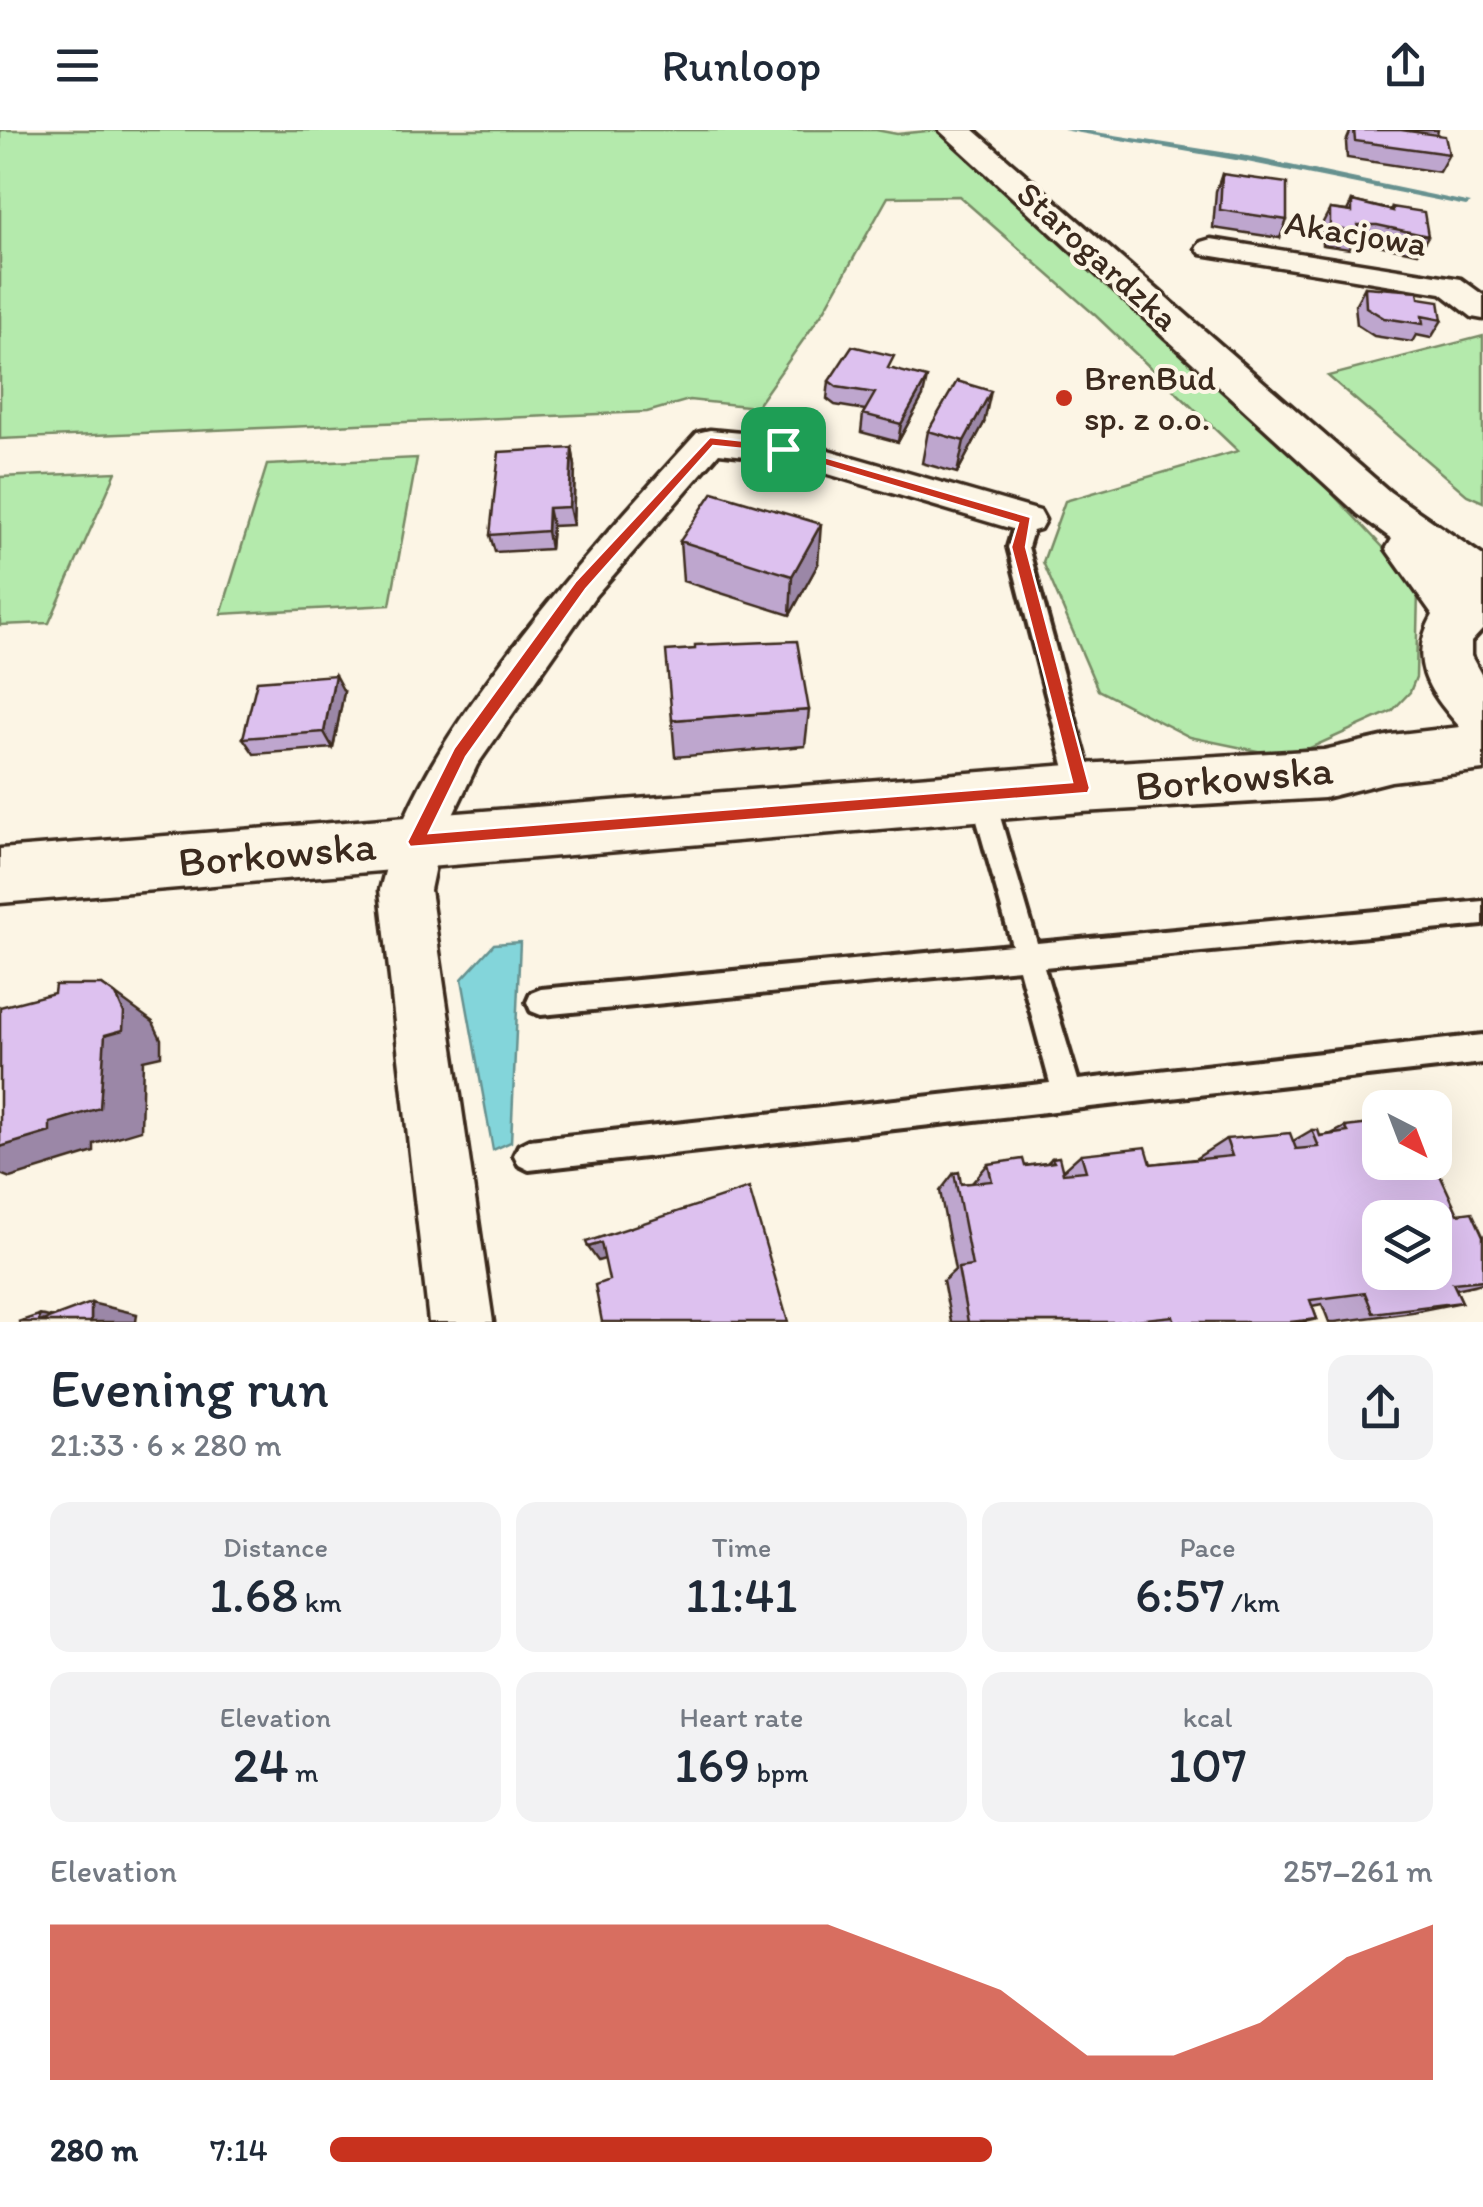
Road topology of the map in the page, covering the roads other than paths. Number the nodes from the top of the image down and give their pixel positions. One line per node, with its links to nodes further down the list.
1 (955, 130): 5 (street, Starogardzka)
2 (1211, 248): 3 (street, Akacjowa)
3 (1481, 306)
4 (1026, 520): 9 (lane); 11 (street)
5 (1476, 601): 6 (street)
6 (1473, 704): 8 (street, Borkowska)
7 (1483, 747): 8 (street, Borkowska)
8 (1391, 758): 9 (street, Borkowska)
9 (1082, 788): 10 (street, Borkowska)
10 (982, 796): 11 (street, Borkowska); 14 (lane)
11 (416, 842): 12 (street, Borkowska); 19 (street)
12 (0, 876)
13 (1483, 913): 14 (lane)
14 (1028, 956): 15 (lane); 17 (lane)
15 (541, 1002)
16 (1483, 1049): 17 (lane)
17 (1068, 1096): 18 (lane)
18 (530, 1155)
19 (461, 1322)

